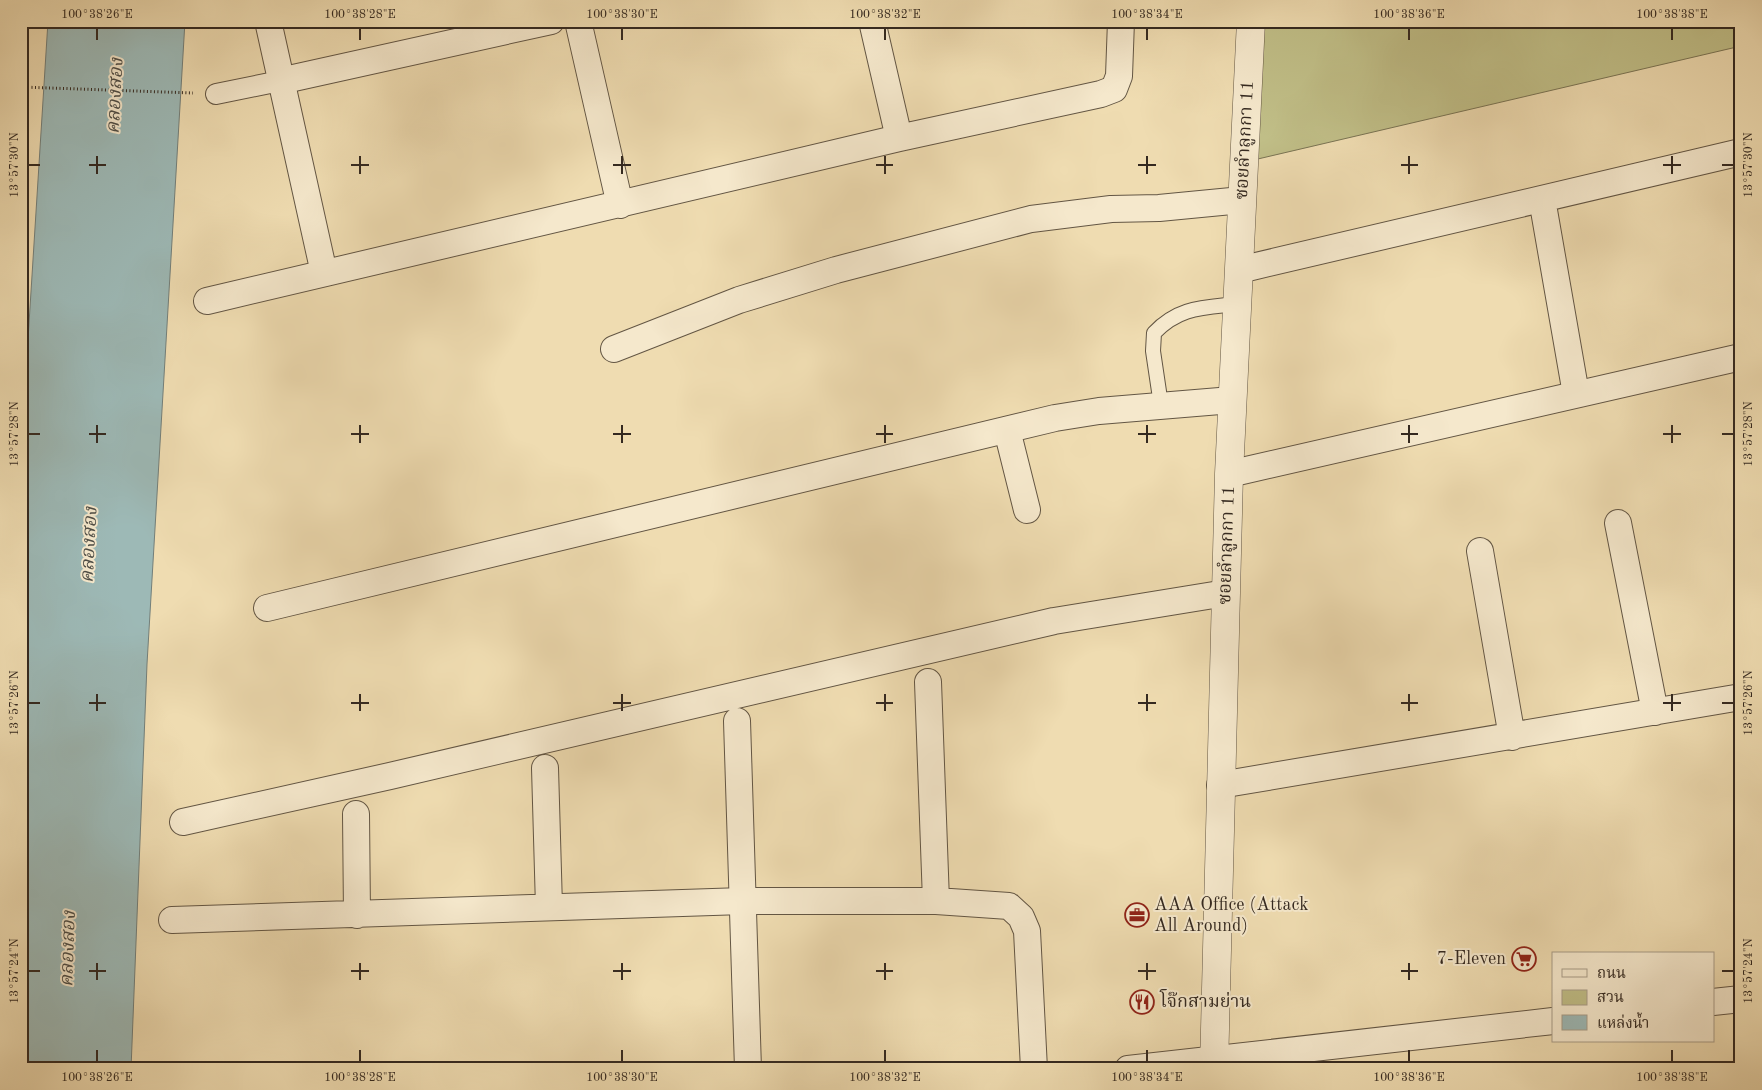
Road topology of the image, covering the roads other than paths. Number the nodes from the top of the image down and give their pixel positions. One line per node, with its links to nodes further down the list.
1 (268, 21): 7 (street)
2 (551, 21): 7 (street)
3 (578, 21): 13 (street)
4 (872, 21): 9 (street)
5 (1121, 21): 9 (street)
6 (1251, 21): 12 (street, ซอยลำลูกกา 11)
7 (280, 81): 8 (street); 15 (street)
8 (216, 94)
9 (899, 138): 13 (street)
10 (1741, 152): 11 (street)
11 (1542, 199): 14 (street); 20 (street)
12 (1242, 200): 14 (street, ซอยลำลูกกา 11); 18 (street)
13 (620, 205): 15 (street)
14 (1239, 270): 17 (street, ซอยลำลูกกา 11)
15 (324, 273): 16 (street)
16 (207, 301)
17 (1237, 304): 21 (street, ซอยลำลูกกา 11); 22 (lane)
18 (614, 349)
19 (1741, 357): 20 (street)
20 (1576, 394): 24 (street)
21 (1232, 400): 22 (street); 24 (street, ซอยลำลูกกา 11)
22 (1161, 405): 23 (street)
23 (1007, 430): 25 (street); 29 (street)
24 (1229, 474): 28 (street, ซอยลำลูกกา 11)
25 (1027, 510)
26 (1618, 523): 32 (street)
27 (1480, 551): 34 (street)
28 (1226, 594): 36 (street, ซอยลำลูกกา 11); 38 (street)
29 (267, 608)
30 (928, 682): 40 (street)
31 (1741, 697): 32 (street)
32 (1655, 712): 34 (street)
33 (737, 721): 39 (street)
34 (1512, 737): 36 (street)
35 (545, 768): 41 (street)
36 (1220, 785): 47 (street, ซอยลำลูกกา 11)
37 (356, 814): 42 (street)
38 (183, 822)
39 (743, 901): 40 (street); 41 (street); 48 (street)
40 (936, 901): 49 (street)
41 (549, 907): 42 (street)
42 (357, 915): 43 (street)
43 (172, 920)
44 (1741, 998): 45 (street)
45 (1714, 1002)
46 (1552, 1021): 47 (street)
47 (1214, 1064): 50 (street)
48 (748, 1069)
49 (1034, 1069)
50 (1128, 1069)

